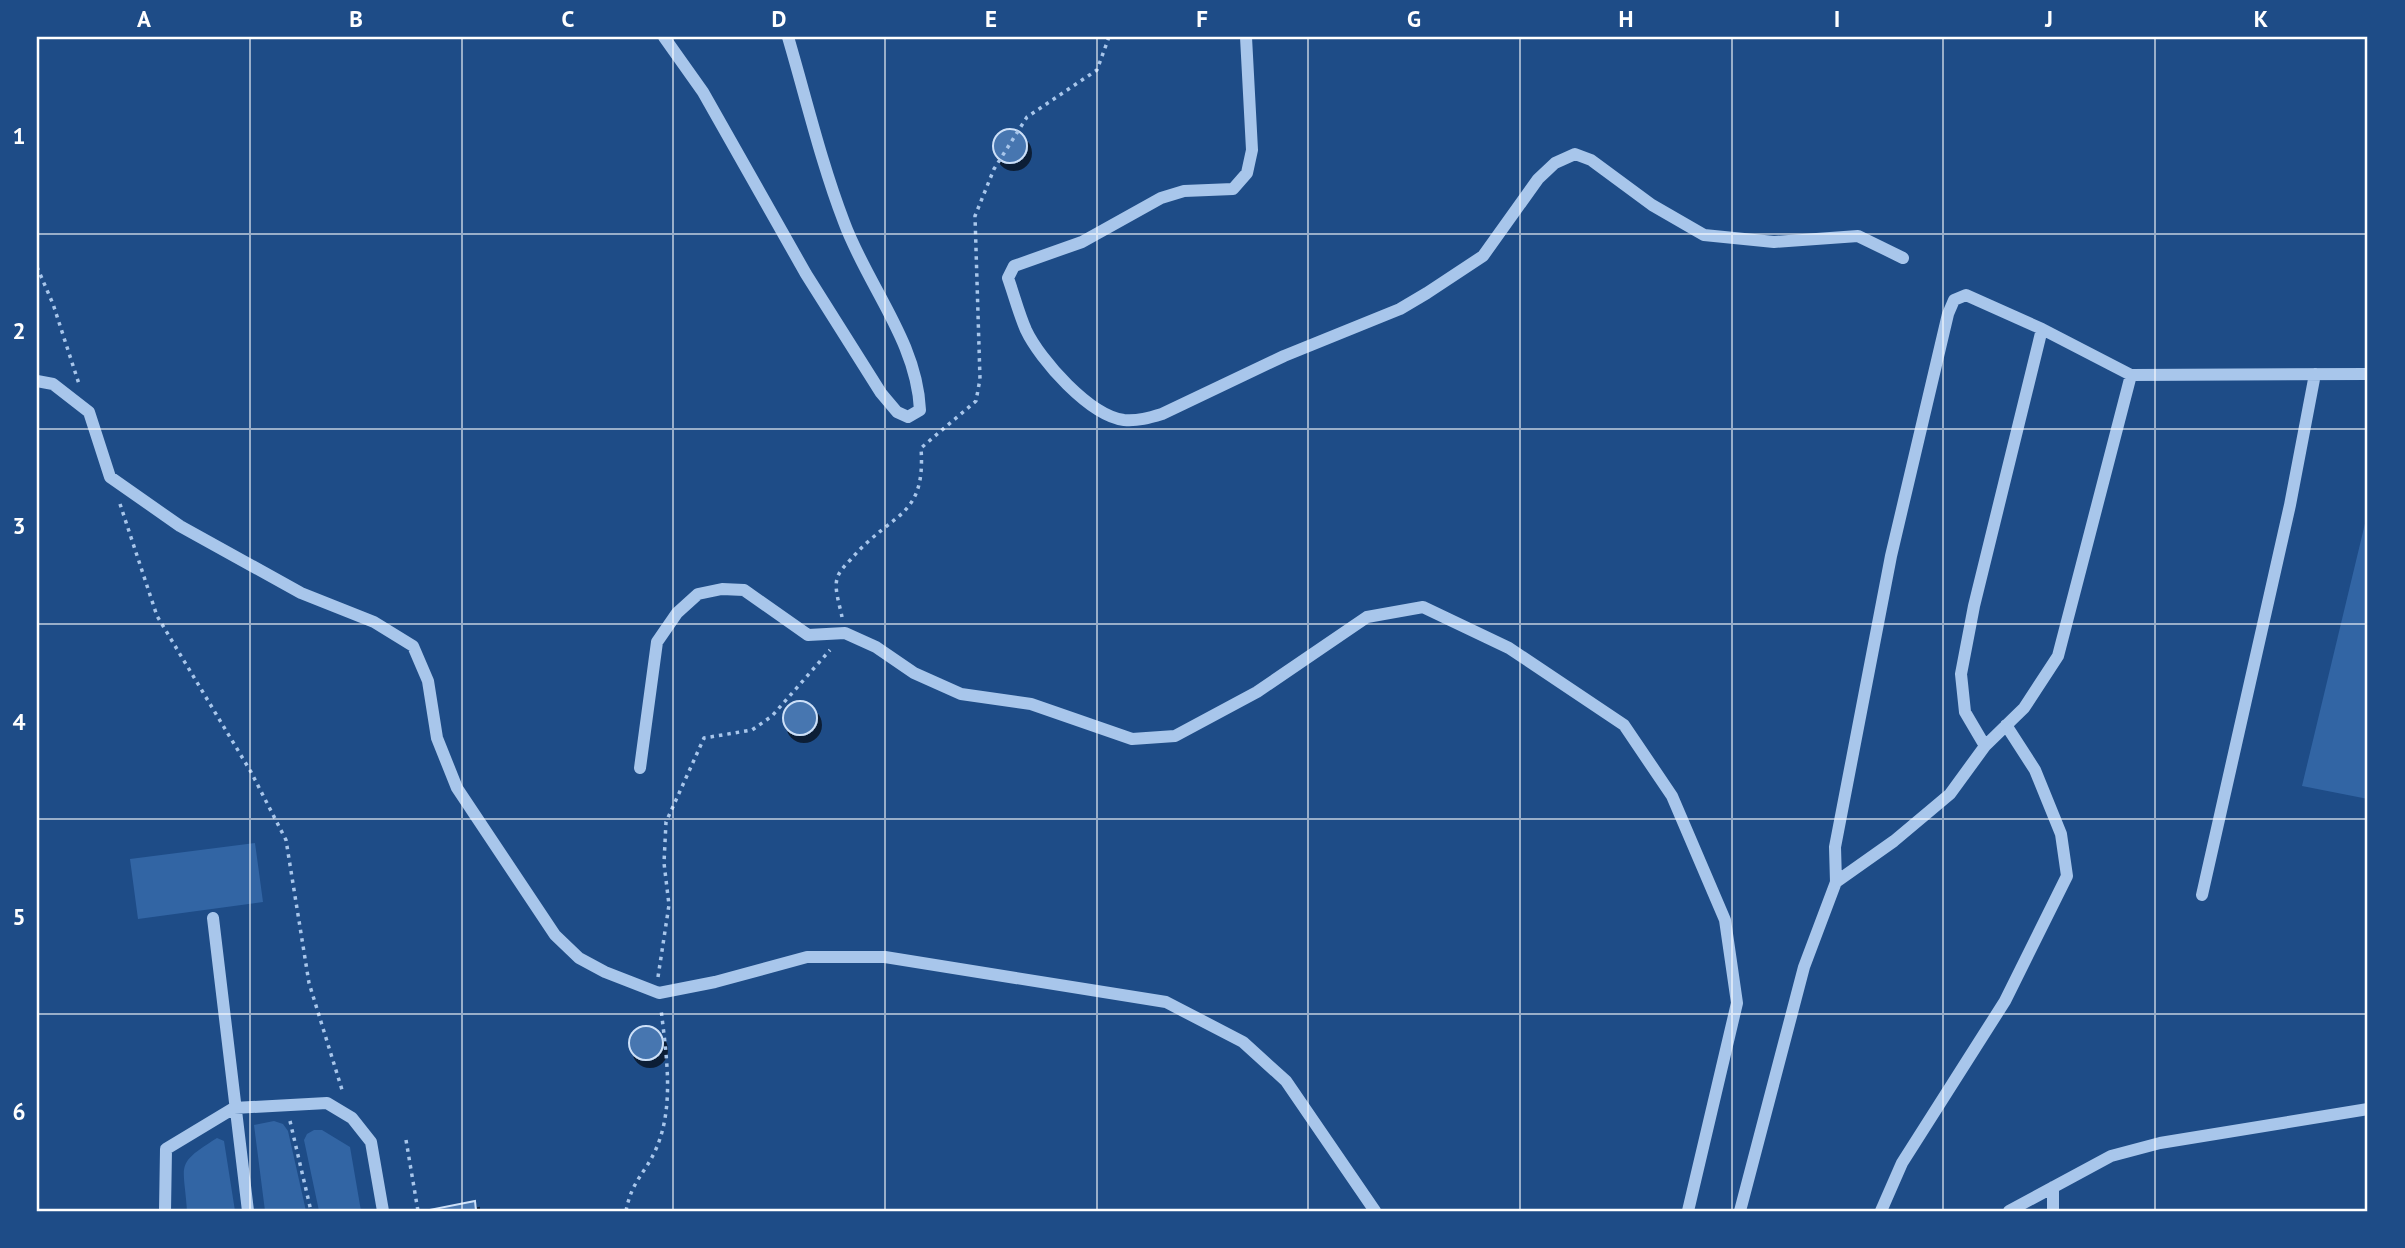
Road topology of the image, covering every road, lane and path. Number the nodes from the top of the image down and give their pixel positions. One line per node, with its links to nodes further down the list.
1 (664, 37): 2 (street)
2 (788, 37)
3 (1109, 37): 14 (path)
4 (1246, 37): 5 (street)
5 (1903, 258)
6 (37, 267): 12 (path)
7 (2042, 329): 10 (street); 16 (street); 18 (street)
8 (2315, 374): 9 (street); 10 (street); 19 (street)
9 (2368, 374)
10 (2131, 375): 15 (street)
11 (37, 381): 12 (street)
12 (89, 412): 13 (street)
13 (110, 477): 21 (street); 25 (path)
14 (845, 633): 17 (street); 21 (path); 35 (street)
15 (2006, 725): 16 (street); 37 (street)
16 (1985, 746): 18 (street)
17 (640, 768)
18 (1836, 882): 36 (street)
19 (2202, 895)
20 (213, 918): 23 (street)
21 (659, 993): 33 (path); 34 (street)
22 (286, 1105): 23 (street); 25 (street); 30 (path)
23 (234, 1108): 28 (street); 29 (street)
24 (2368, 1109): 27 (street)
25 (352, 1118): 31 (street)
26 (406, 1140): 32 (path)
27 (2053, 1187): 38 (street); 39 (street)
28 (165, 1211)
29 (248, 1211)
30 (311, 1211)
31 (383, 1211)
32 (418, 1211)
33 (626, 1211)
34 (1375, 1211)
35 (1688, 1211)
36 (1740, 1211)
37 (1881, 1211)
38 (2009, 1211)
39 (2053, 1211)

